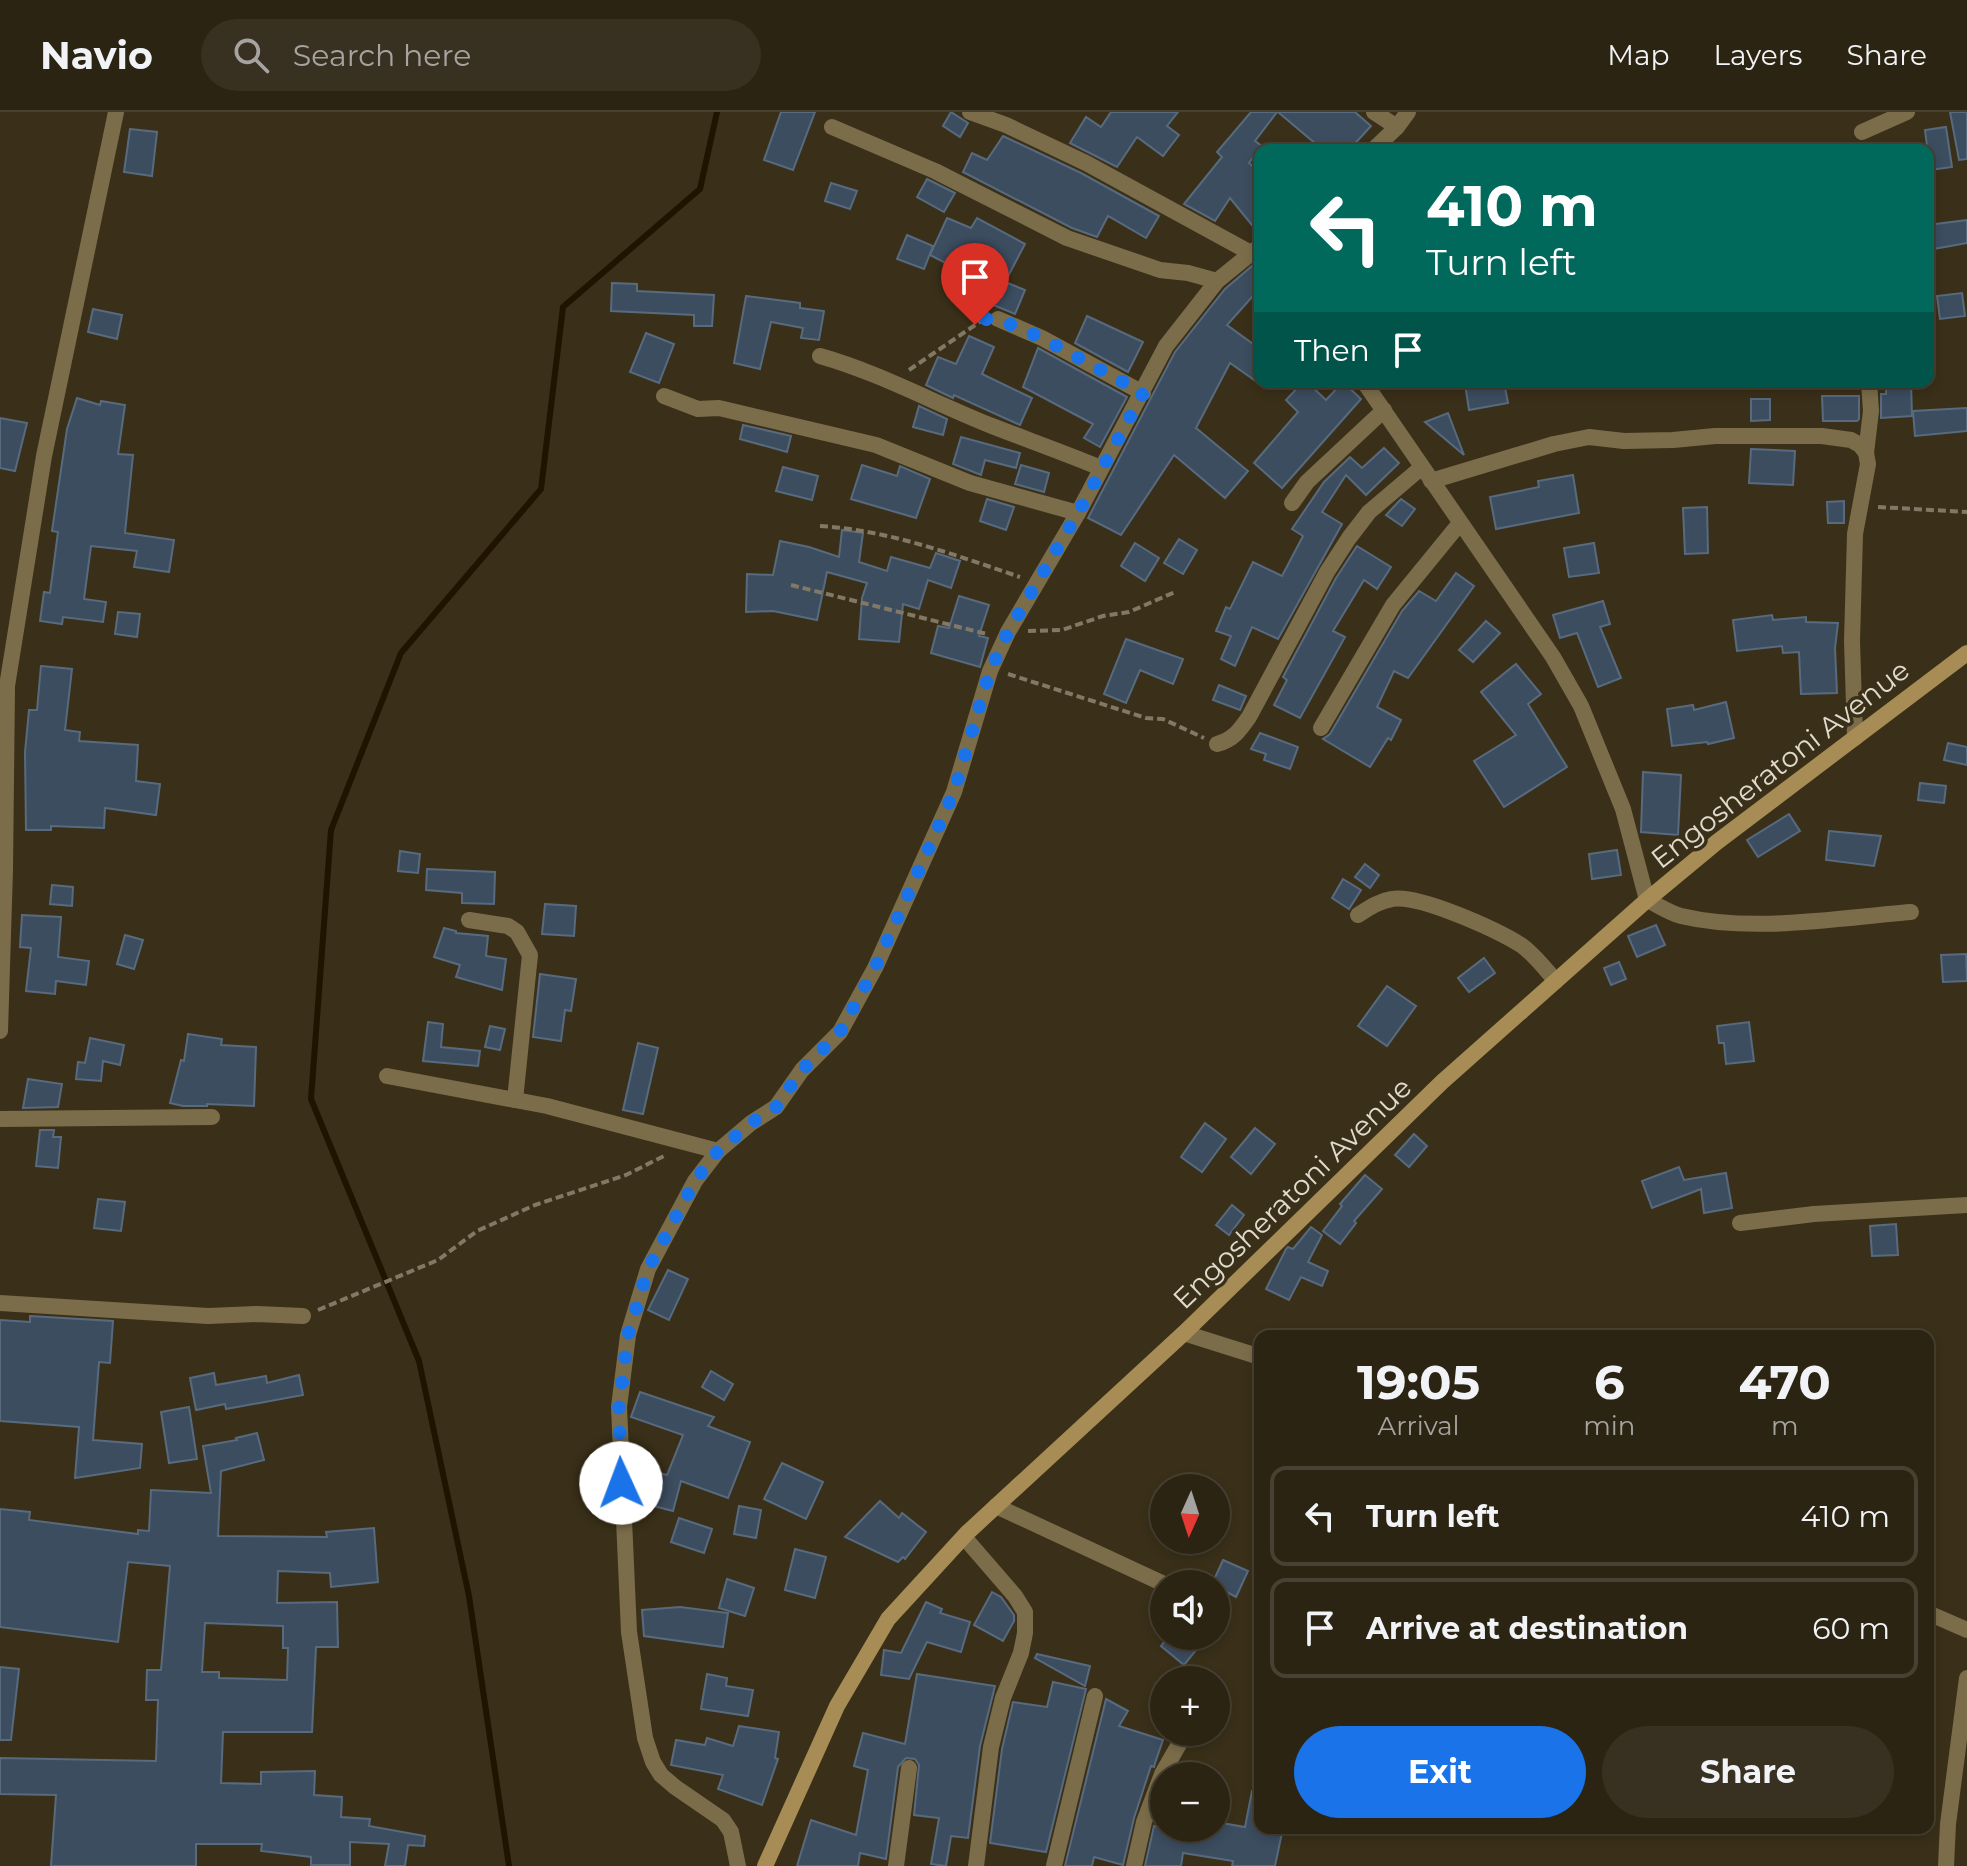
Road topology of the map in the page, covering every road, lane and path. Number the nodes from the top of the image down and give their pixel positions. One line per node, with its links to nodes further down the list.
1 (116, 112): 39 (street)
2 (970, 112): 10 (street)
3 (1374, 112): 7 (street)
4 (1408, 112): 7 (street)
5 (1907, 112): 8 (street)
6 (832, 127): 12 (street)
7 (1397, 127): 9 (street)
8 (1862, 132)
9 (1379, 144)
10 (1254, 250)
11 (1254, 255): 12 (street)
12 (1217, 281): 18 (street)
13 (998, 319): 15 (path); 18 (street)
14 (820, 356): 15 (street)
15 (895, 383): 22 (street)
16 (1368, 388): 20 (street)
17 (1869, 388): 21 (street)
18 (1143, 393): 22 (street)
19 (664, 396): 27 (street)
20 (1384, 410): 23 (street); 24 (street)
21 (1866, 453): 23 (street); 25 (street)
22 (1101, 468): 27 (street)
23 (1426, 474): 28 (street); 38 (street)
24 (1292, 503)
25 (1860, 505): 26 (path); 37 (street)
26 (1967, 512)
27 (1078, 513): 30 (street)
28 (1460, 523): 36 (street); 40 (street)
29 (820, 526): 30 (path)
30 (1038, 582): 33 (street)
31 (791, 585): 33 (path)
32 (1175, 592): 33 (path)
33 (1007, 635): 35 (street)
34 (1967, 653): 37 (street, Engosheratoni Avenue)
35 (990, 671): 38 (path); 52 (street)
36 (1321, 728)
37 (1855, 738): 40 (street, Engosheratoni Avenue)
38 (1217, 744)
39 (3, 868): 44 (street)
40 (1647, 900): 41 (street); 45 (street, Engosheratoni Avenue)
41 (1911, 912)
42 (1358, 915): 45 (street)
43 (469, 920): 48 (street)
44 (1, 976): 46 (street)
45 (1556, 981): 57 (street, Engosheratoni Avenue)
46 (0, 1031)
47 (387, 1076): 48 (street)
48 (515, 1100): 51 (street)
49 (212, 1117): 50 (street)
50 (0, 1119)
51 (689, 1143): 52 (street); 56 (path)
52 (718, 1151): 68 (street)
53 (1967, 1205): 54 (street)
54 (1740, 1223)
55 (0, 1303): 56 (street)
56 (303, 1316)
57 (1184, 1333): 58 (street); 59 (street, Engosheratoni Avenue)
58 (1254, 1355)
59 (996, 1506): 60 (street, Engosheratoni Avenue); 61 (street)
60 (964, 1537): 69 (street, Engosheratoni Avenue); 71 (street)
61 (1150, 1578)
62 (1934, 1616): 63 (street)
63 (1967, 1630)
64 (1967, 1678): 74 (street)
65 (1095, 1696): 72 (street)
66 (1178, 1746): 73 (street)
67 (909, 1768): 70 (street)
68 (738, 1866)
69 (765, 1866)
70 (896, 1866)
71 (976, 1866)
72 (1054, 1866)
73 (1134, 1866)
74 (1946, 1866)

